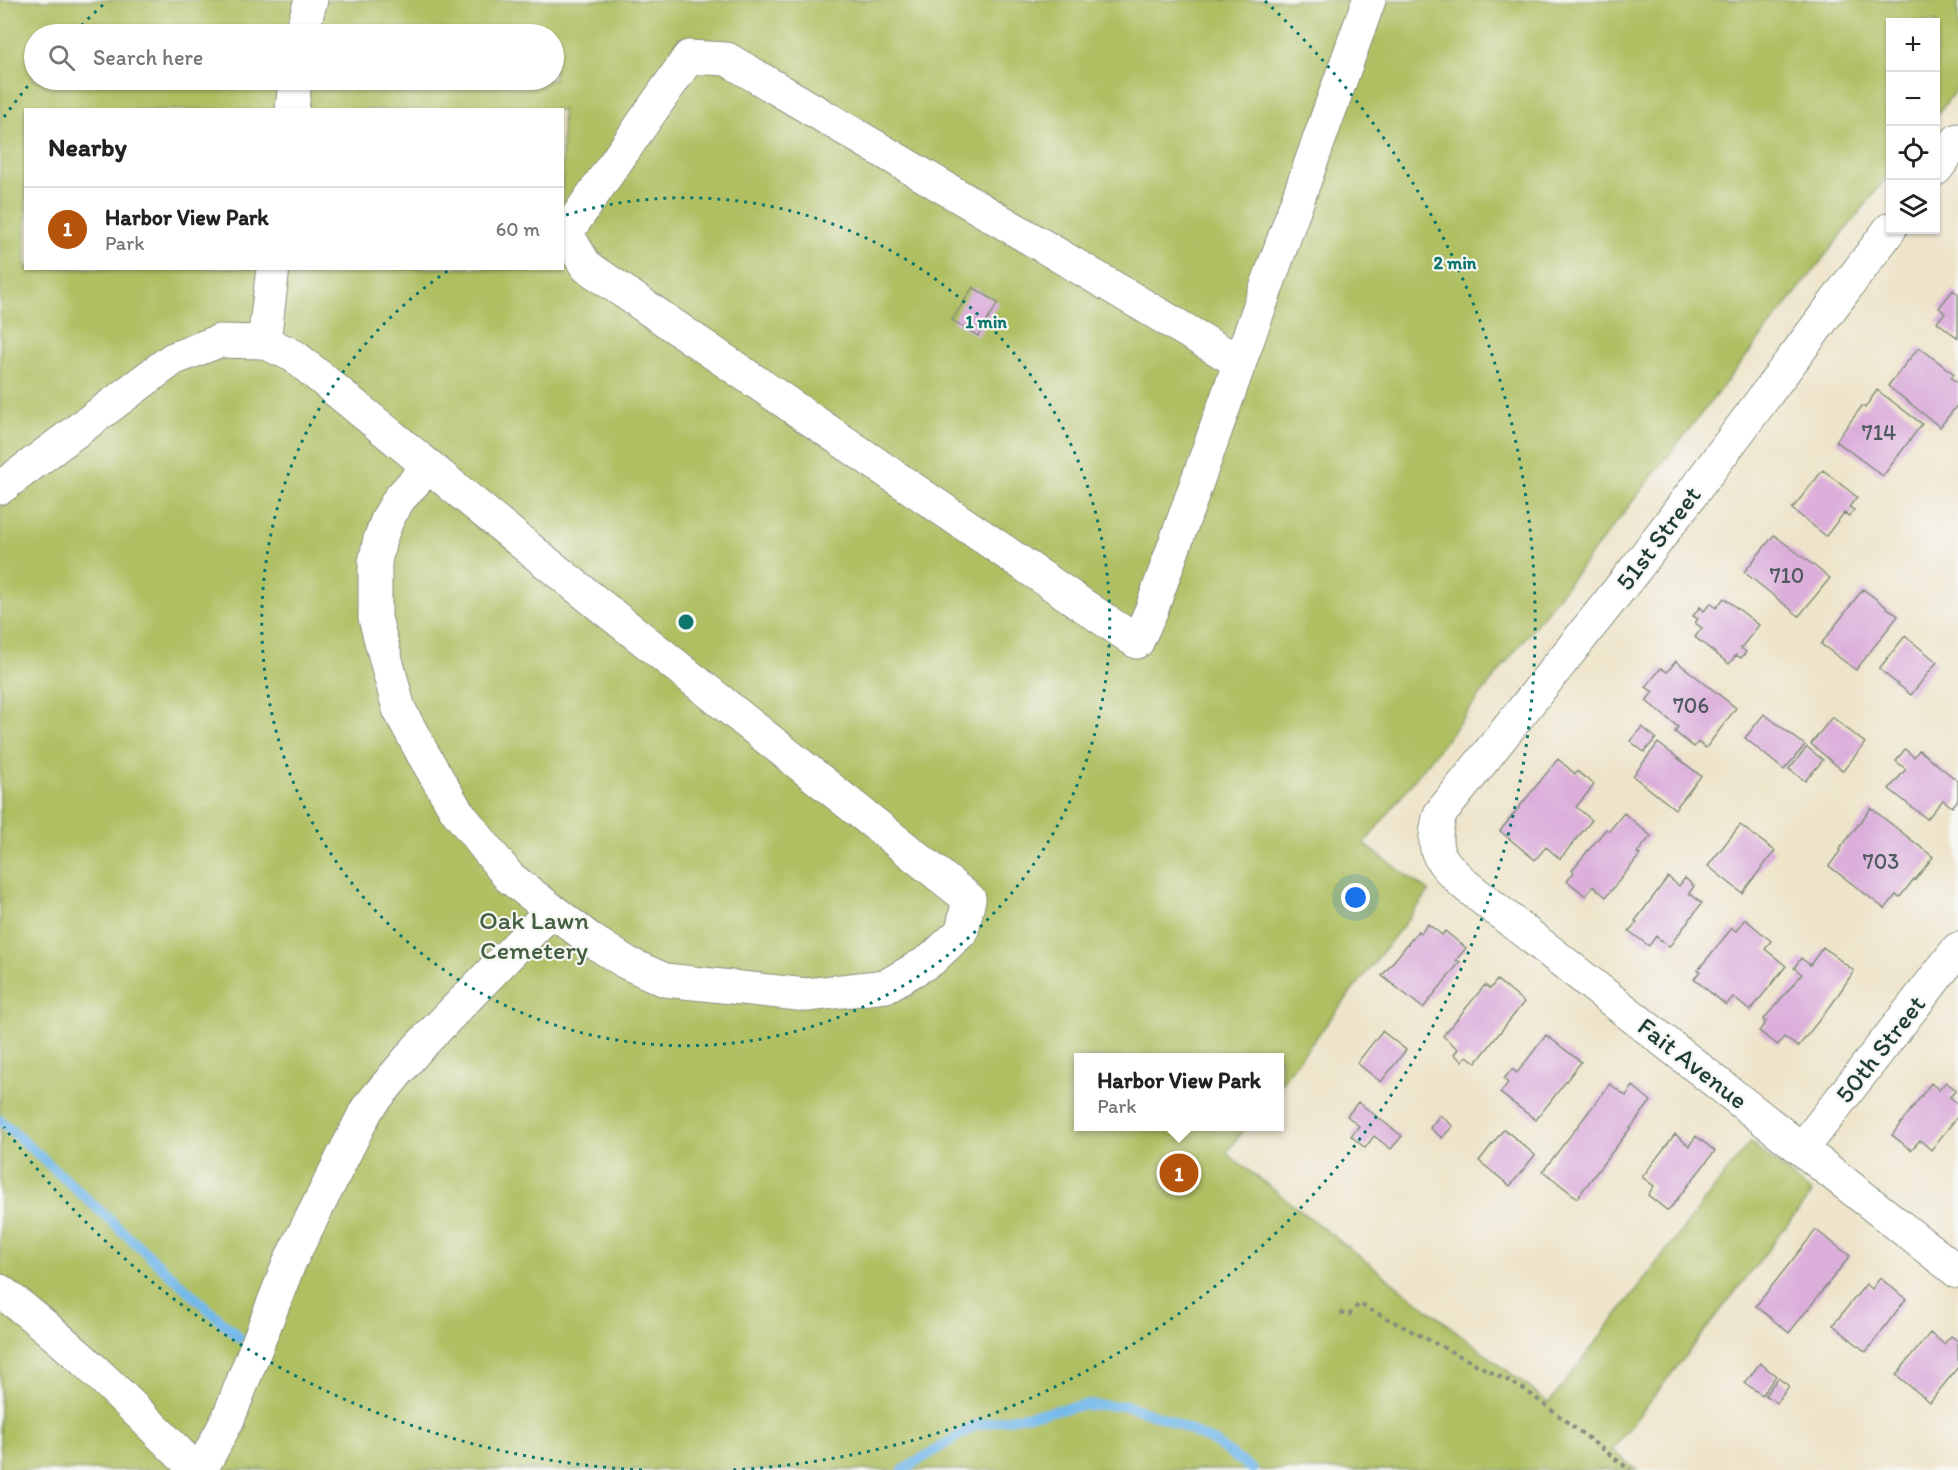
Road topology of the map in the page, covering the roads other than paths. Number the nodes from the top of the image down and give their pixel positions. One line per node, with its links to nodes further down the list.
1 (311, 0): 3 (street)
2 (1369, 0): 11 (street)
3 (304, 24)
4 (294, 90): 5 (street)
5 (292, 108)
6 (1958, 140): 7 (street)
7 (1940, 163)
8 (1886, 234): 14 (street, 51st Street)
9 (273, 270): 10 (street)
10 (264, 342): 12 (street); 13 (street)
11 (1239, 362): 11 (street)
12 (429, 466): 15 (street); 15 (street)
13 (0, 488)
14 (1435, 848): 17 (street, Fait Avenue)
15 (551, 911): 21 (street)
16 (1958, 949): 17 (street, 50th Street)
17 (1802, 1149): 18 (street, Fait Avenue)
18 (1958, 1272)
19 (0, 1291): 20 (street)
20 (196, 1470)
21 (201, 1470)

